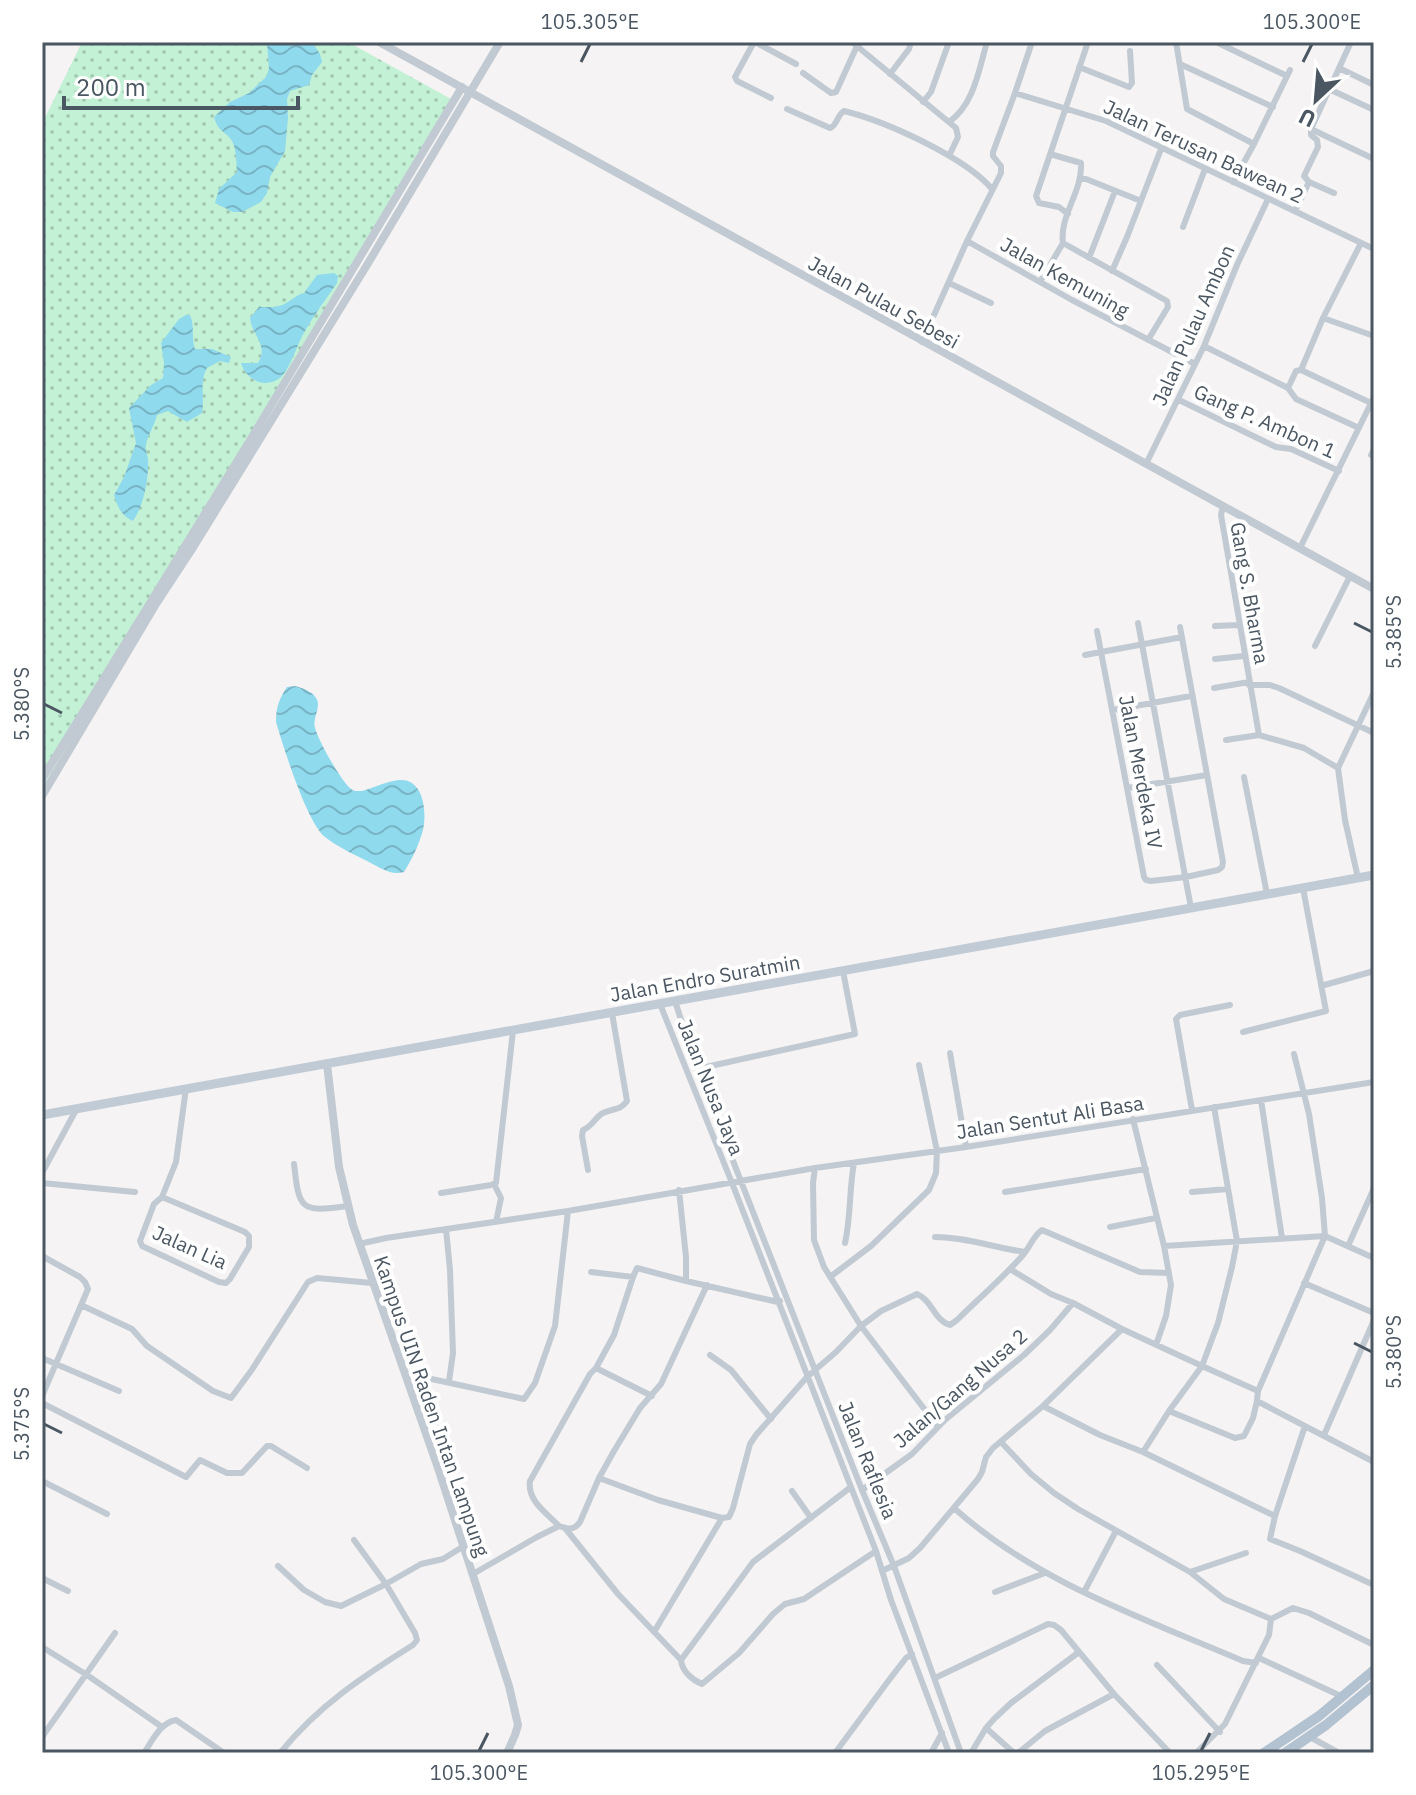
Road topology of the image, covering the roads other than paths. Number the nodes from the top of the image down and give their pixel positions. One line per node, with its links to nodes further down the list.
1 (379, 42): 21 (street, Jalan Pulau Sebesi)
2 (500, 42): 23 (street)
3 (755, 42): 14 (street); 25 (street)
4 (911, 42): 19 (street)
5 (949, 42): 26 (street)
6 (987, 42): 31 (street)
7 (1032, 42): 24 (street)
8 (1088, 42): 16 (street)
9 (1176, 42): 15 (street)
10 (1216, 42): 27 (street)
11 (1351, 42): 17 (street)
12 (857, 43): 18 (street); 19 (street)
13 (1130, 51): 16 (street)
14 (796, 64)
15 (1180, 64): 27 (street); 33 (street)
16 (1079, 67): 28 (street)
17 (1339, 68): 20 (street); 22 (street)
18 (803, 73)
19 (890, 74): 26 (street)
20 (1374, 85)
21 (462, 87): 23 (street, Jalan Pulau Sebesi); 101 (street)
22 (1329, 89): 30 (street); 32 (street)
23 (472, 92): 62 (street, Jalan Pulau Sebesi); 104 (street)
24 (1015, 93): 28 (street, Jalan Terusan Bawean 2); 42 (street)
25 (771, 98)
26 (923, 102): 31 (street)
27 (1273, 107): 33 (street)
28 (1065, 108): 34 (street, Jalan Terusan Bawean 2); 35 (street)
29 (787, 109): 36 (street)
30 (1374, 110)
31 (949, 122): 36 (street)
32 (1311, 129): 37 (street); 41 (street)
33 (1254, 144): 40 (street)
34 (1161, 149): 38 (street, Jalan Terusan Bawean 2); 46 (street)
35 (1050, 154): 39 (street); 48 (street)
36 (949, 156): 42 (street)
37 (1374, 159)
38 (1205, 169): 40 (street, Jalan Terusan Bawean 2); 49 (street)
39 (1081, 179): 43 (street); 48 (street)
40 (1233, 182): 45 (street, Jalan Terusan Bawean 2)
41 (1309, 182): 44 (street); 47 (street)
42 (992, 189): 50 (street)
43 (1115, 191): 46 (street); 54 (street)
44 (1334, 193)
45 (1268, 199): 47 (street, Jalan Terusan Bawean 2); 63 (street, Jalan Pulau Ambon)
46 (1141, 201): 55 (street)
47 (1295, 211): 52 (street, Jalan Terusan Bawean 2)
48 (1068, 214): 51 (street)
49 (1183, 227)
50 (967, 241): 56 (street, Jalan Kemuning); 57 (street)
51 (1063, 243): 54 (street, Jalan Kemuning); 56 (street)
52 (1361, 243): 53 (street, Jalan Terusan Bawean 2); 59 (street)
53 (1374, 249)
54 (1089, 258): 55 (street, Jalan Kemuning)
55 (1112, 271): 61 (street, Jalan Kemuning)
56 (1040, 282): 61 (street, Jalan Kemuning)
57 (949, 283): 58 (street); 62 (street)
58 (991, 303)
59 (1323, 318): 60 (street); 65 (street)
60 (1374, 336)
61 (1148, 340): 64 (street, Jalan Kemuning)
62 (922, 342): 70 (street, Jalan Pulau Sebesi)
63 (1204, 346): 64 (street, Jalan Pulau Ambon); 66 (street)
64 (1195, 364): 67 (street, Jalan Pulau Ambon)
65 (1301, 370): 66 (street); 68 (street)
66 (1288, 388): 69 (street)
67 (1179, 400): 70 (street, Jalan Pulau Ambon); 71 (street, Gang P. Ambon 1)
68 (1372, 400): 69 (street)
69 (1359, 428): 71 (street)
70 (1146, 464): 72 (street, Jalan Pulau Sebesi)
71 (1339, 471): 73 (street)
72 (1223, 506): 73 (street, Jalan Pulau Sebesi); 77 (street, Gang S. Bharma)
73 (1300, 548): 74 (street, Jalan Pulau Sebesi)
74 (1350, 576): 75 (street, Jalan Pulau Sebesi); 83 (street)
75 (1373, 586)
76 (1138, 623): 82 (street)
77 (1238, 625): 78 (street); 86 (street, Gang S. Bharma)
78 (1215, 626)
79 (1180, 627): 81 (street)
80 (1097, 631): 84 (street, Jalan Merdeka IV)
81 (1182, 637): 82 (street); 91 (street)
82 (1141, 644): 84 (street); 92 (street)
83 (1315, 646)
84 (1101, 651): 85 (street); 93 (street, Jalan Merdeka IV)
85 (1085, 655)
86 (1244, 656): 87 (street); 88 (street, Gang S. Bharma)
87 (1215, 659)
88 (1249, 684): 89 (street); 94 (street); 96 (street, Gang S. Bharma)
89 (1214, 688)
90 (1374, 692): 94 (street)
91 (1191, 696): 92 (street); 99 (street)
92 (1152, 704): 93 (street); 102 (street)
93 (1113, 710): 103 (street, Jalan Merdeka IV)
94 (1359, 726): 95 (street); 98 (street)
95 (1374, 733)
96 (1259, 735): 97 (street); 98 (street)
97 (1226, 740)
98 (1338, 768): 107 (street)
99 (1207, 775): 102 (street); 106 (street)
100 (1244, 777): 109 (street)
101 (42, 779)
102 (1168, 782): 103 (street); 106 (street)
103 (1128, 788): 106 (street, Jalan Merdeka IV)
104 (42, 796)
105 (1374, 875): 107 (main road, Jalan Endro Suratmin)
106 (1186, 877): 110 (street)
107 (1358, 878): 108 (main road, Jalan Endro Suratmin)
108 (1303, 888): 109 (main road, Jalan Endro Suratmin); 113 (street)
109 (1267, 894): 110 (main road, Jalan Endro Suratmin)
110 (1191, 908): 111 (main road, Jalan Endro Suratmin)
111 (843, 971): 114 (main road, Jalan Endro Suratmin); 124 (street)
112 (1374, 971): 113 (street)
113 (1321, 986): 119 (street)
114 (675, 1001): 115 (main road, Jalan Endro Suratmin); 124 (street, Jalan Nusa Jaya)
115 (660, 1004): 117 (main road, Jalan Endro Suratmin); 144 (street, Jalan Nusa Jaya)
116 (1230, 1005): 131 (street)
117 (612, 1013): 118 (main road, Jalan Endro Suratmin); 140 (street)
118 (513, 1031): 122 (main road, Jalan Endro Suratmin); 145 (street)
119 (1243, 1032)
120 (950, 1053): 134 (street)
121 (1294, 1054): 127 (street)
122 (327, 1064): 126 (main road, Jalan Endro Suratmin); 154 (street, Kampus UIN Raden Intan Lampung)
123 (919, 1065): 135 (street)
124 (697, 1069): 142 (street, Jalan Nusa Jaya)
125 (1374, 1082): 127 (street, Jalan Sentut Ali Basa)
126 (186, 1088): 130 (main road, Jalan Endro Suratmin); 153 (street, Jalan Lia)
127 (1305, 1093): 128 (street, Jalan Sentut Ali Basa); 160 (street)
128 (1261, 1100): 129 (street, Jalan Sentut Ali Basa); 162 (street)
129 (1214, 1107): 131 (street, Jalan Sentut Ali Basa); 147 (street)
130 (76, 1109): 132 (main road, Jalan Endro Suratmin); 141 (street)
131 (1192, 1110): 133 (street, Jalan Sentut Ali Basa)
132 (42, 1115)
133 (1133, 1119): 134 (street, Jalan Sentut Ali Basa); 139 (street)
134 (966, 1147): 135 (street, Jalan Sentut Ali Basa)
135 (937, 1151): 136 (street, Jalan Sentut Ali Basa); 175 (street)
136 (854, 1163): 138 (street, Jalan Sentut Ali Basa); 164 (street)
137 (294, 1164): 154 (street)
138 (815, 1168): 142 (street, Jalan Sentut Ali Basa); 175 (street)
139 (1146, 1169): 150 (street); 156 (street)
140 (588, 1170)
141 (42, 1173)
142 (741, 1180): 144 (street, Jalan Sentut Ali Basa); 180 (street, Jalan Raflesia)
143 (42, 1183): 149 (street)
144 (732, 1183): 148 (street, Jalan Sentut Ali Basa); 180 (street, Jalan Raflesia)
145 (494, 1184): 152 (street); 157 (street)
146 (1374, 1188): 167 (street)
147 (1228, 1189): 151 (street); 163 (street)
148 (679, 1190): 155 (street, Jalan Sentut Ali Basa); 176 (street)
149 (135, 1192)
150 (1005, 1192)
151 (1192, 1192)
152 (441, 1193)
153 (162, 1197): 153 (street, Jalan Lia)
154 (347, 1206): 165 (street, Kampus UIN Raden Intan Lampung)
155 (568, 1211): 157 (street, Jalan Sentut Ali Basa); 195 (street)
156 (1156, 1218): 158 (street); 166 (street)
157 (496, 1222): 159 (street, Jalan Sentut Ali Basa)
158 (1110, 1227)
159 (446, 1229): 165 (street, Jalan Sentut Ali Basa); 195 (street)
160 (1325, 1236): 162 (street); 167 (street); 178 (street)
161 (935, 1237): 168 (street)
162 (1282, 1238): 163 (street)
163 (1237, 1241): 166 (street); 191 (street)
164 (845, 1243)
165 (359, 1244): 177 (street, Kampus UIN Raden Intan Lampung)
166 (1164, 1246): 173 (street)
167 (1348, 1246): 170 (street)
168 (1025, 1252): 171 (street); 173 (street)
169 (42, 1256): 182 (street)
170 (1374, 1258)
171 (1010, 1269): 181 (street); 185 (street)
172 (591, 1272): 174 (street)
173 (1169, 1273): 187 (street)
174 (633, 1277): 176 (street); 192 (street)
175 (830, 1277): 185 (street)
176 (686, 1281): 179 (street)
177 (372, 1283): 182 (street); 193 (street, Kampus UIN Raden Intan Lampung)
178 (1304, 1283): 183 (street); 197 (street)
179 (707, 1285): 180 (street); 199 (street)
180 (782, 1300): 194 (street, Jalan Raflesia)
181 (1073, 1303): 186 (street); 206 (street, Jalan/Gang Nusa 2)
182 (81, 1305): 190 (street)
183 (1374, 1313)
184 (1374, 1320): 207 (street)
185 (861, 1326): 194 (street); 206 (street)
186 (1122, 1329): 187 (street); 202 (street)
187 (1156, 1345): 191 (street)
188 (710, 1355): 204 (street)
189 (42, 1358): 190 (street)
190 (56, 1363): 196 (street); 198 (street)
191 (1202, 1366): 197 (street); 203 (street)
192 (596, 1368): 199 (street); 223 (street)
193 (404, 1373): 195 (street); 226 (street, Kampus UIN Raden Intan Lampung)
194 (811, 1374): 204 (street); 214 (street, Jalan Raflesia); 215 (street, Jalan Raflesia)
195 (449, 1381)
196 (119, 1391)
197 (1258, 1391): 200 (street)
198 (42, 1396)
199 (652, 1396): 212 (street)
200 (1257, 1401): 203 (street); 205 (street)
201 (42, 1403): 211 (street)
202 (1043, 1406): 208 (street); 209 (street)
203 (1169, 1411): 209 (street)
204 (771, 1419): 221 (street)
205 (1305, 1426): 207 (street); 220 (street)
206 (938, 1427): 215 (street, Jalan/Gang Nusa 2)
207 (1324, 1435): 210 (street)
208 (1001, 1442): 218 (street); 224 (street)
209 (1143, 1452): 220 (street)
210 (1374, 1462)
211 (307, 1468)
212 (599, 1478): 221 (street); 223 (street)
213 (42, 1481): 219 (street)
214 (851, 1487): 217 (street, Jalan Raflesia); 222 (street)
215 (862, 1490): 217 (street, Jalan Raflesia)
216 (792, 1491): 222 (street)
217 (864, 1508): 227 (street, Jalan Raflesia); 230 (street, Jalan Raflesia)
218 (954, 1508): 230 (street); 233 (street)
219 (107, 1514)
220 (1275, 1516): 237 (street)
221 (722, 1518): 242 (street)
222 (811, 1518): 248 (street)
223 (562, 1527): 234 (street); 242 (street)
224 (1116, 1531): 232 (street); 240 (street)
225 (354, 1540): 236 (street)
226 (464, 1546): 234 (street, Kampus UIN Raden Intan Lampung); 236 (street)
227 (876, 1551): 231 (street, Jalan Raflesia); 248 (street)
228 (1246, 1553): 232 (street)
229 (278, 1566): 236 (street)
230 (893, 1567): 231 (street); 253 (street, Jalan Raflesia)
231 (883, 1571): 247 (street, Jalan Raflesia)
232 (1190, 1572): 241 (street)
233 (1045, 1573): 239 (street); 240 (street)
234 (473, 1574): 266 (street, Kampus UIN Raden Intan Lampung)
235 (42, 1578): 238 (street)
236 (386, 1584): 265 (street)
237 (1374, 1585)
238 (68, 1591)
239 (995, 1592)
240 (1084, 1592): 249 (street)
241 (1271, 1619): 244 (street); 249 (street)
242 (654, 1632): 248 (street)
243 (115, 1633): 252 (street)
244 (1374, 1645)
245 (42, 1647): 252 (street)
246 (1079, 1652): 253 (street); 255 (street); 258 (street)
247 (912, 1654): 260 (street, Jalan Raflesia); 267 (street)
248 (681, 1660)
249 (1257, 1661): 256 (street); 259 (street)
250 (1157, 1665): 259 (street)
251 (1374, 1670): 256 (main road)
252 (87, 1675): 257 (street); 261 (street)
253 (935, 1678): 270 (street, Jalan Raflesia)
254 (1374, 1685): 262 (main road)
255 (1114, 1694): 272 (street); 273 (street)
256 (1343, 1697): 275 (main road)
257 (162, 1727): 263 (street); 264 (street)
258 (986, 1728): 271 (street); 272 (street)
259 (1220, 1732): 274 (street)
260 (942, 1733): 268 (street); 269 (street, Jalan Raflesia)
261 (42, 1737)
262 (1310, 1737): 276 (main road); 277 (street)
263 (144, 1753)
264 (224, 1753)
265 (280, 1753)
266 (507, 1753)
267 (835, 1753)
268 (931, 1753)
269 (949, 1753)
270 (961, 1753)
271 (971, 1753)
272 (1016, 1753)
273 (1170, 1753)
274 (1196, 1753)
275 (1264, 1753)
276 (1285, 1753)
277 (1339, 1753)

